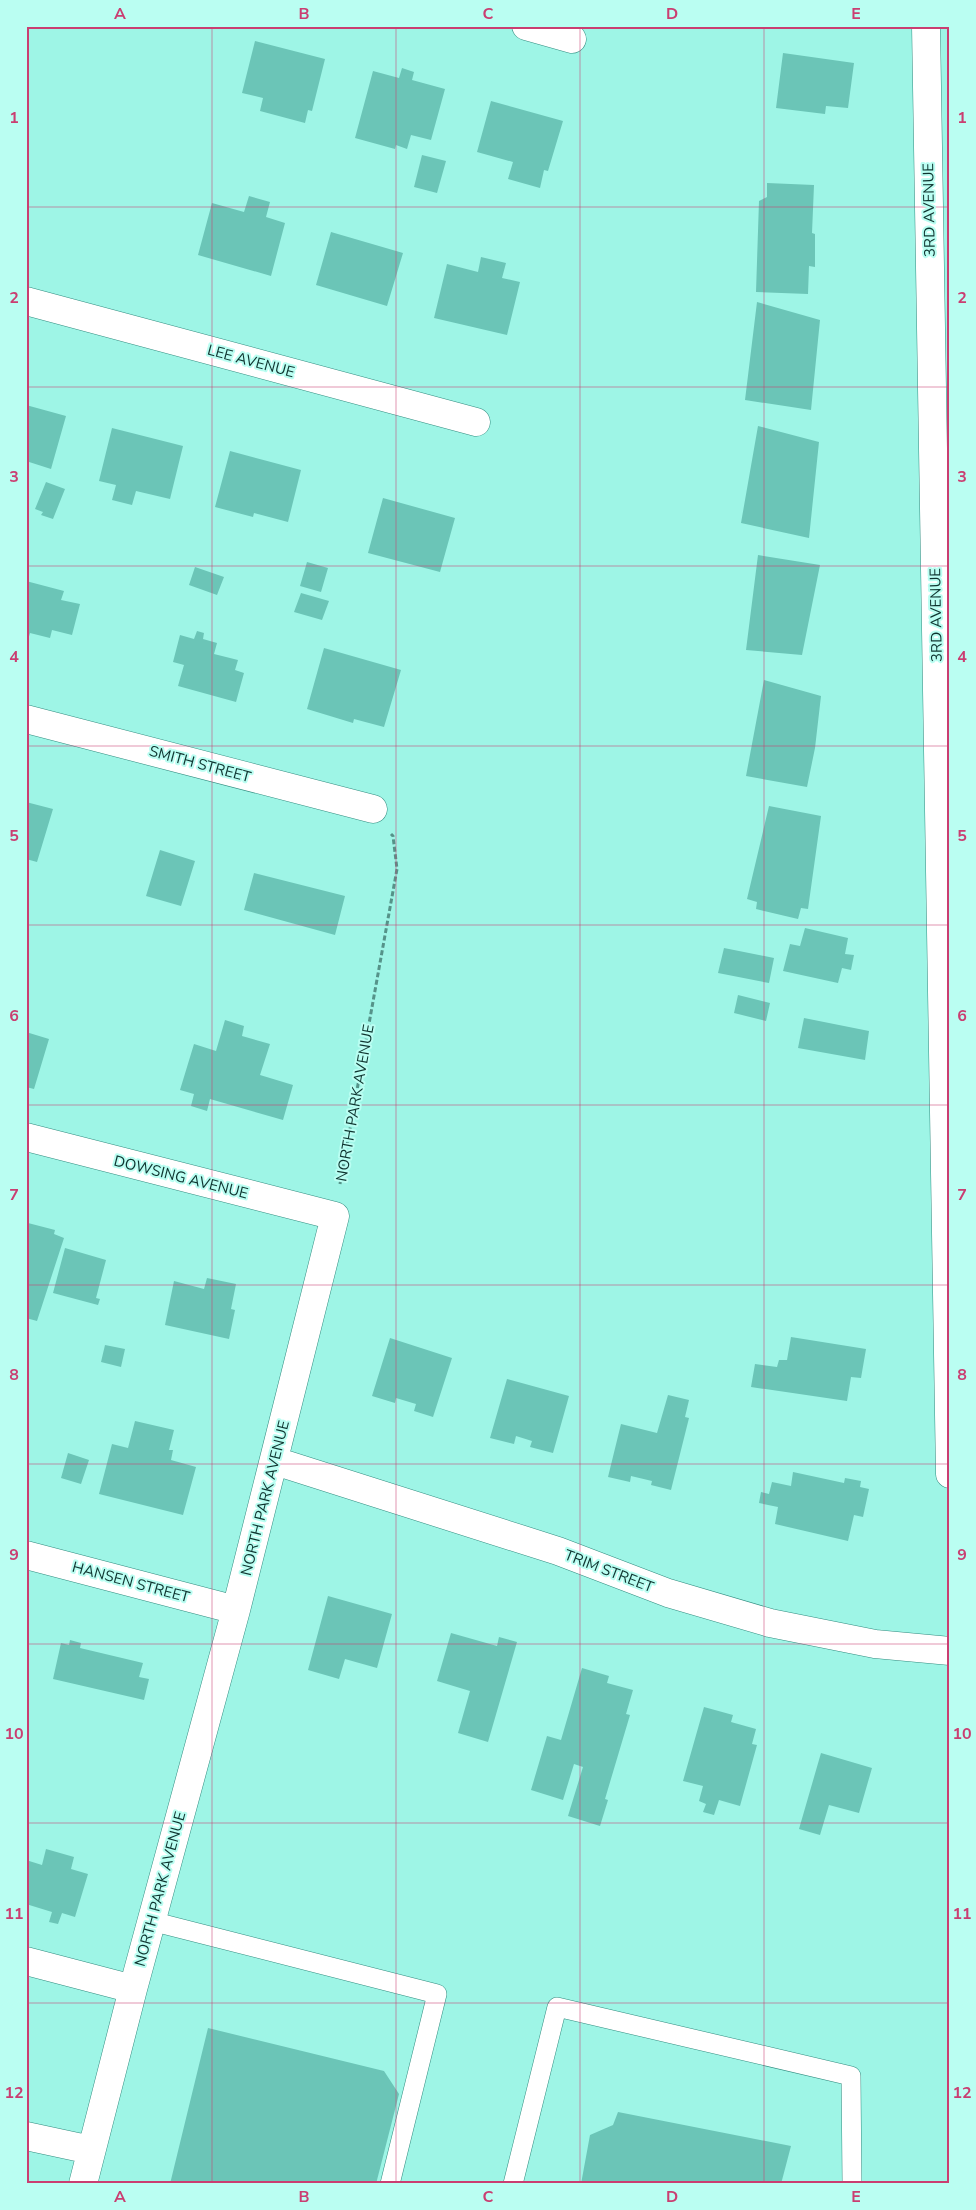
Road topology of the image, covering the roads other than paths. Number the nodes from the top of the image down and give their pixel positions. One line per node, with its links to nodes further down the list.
1 (526, 26): 3 (street)
2 (926, 26): 11 (street, 3RD AVENUE)
3 (572, 38)
4 (26, 301): 5 (street, LEE AVENUE)
5 (476, 422)
6 (26, 719): 7 (street, SMITH STREET)
7 (373, 809)
8 (26, 1137): 9 (street, DOWSING AVENUE)
9 (335, 1216): 10 (street, NORTH PARK AVENUE)
10 (275, 1461): 13 (street, NORTH PARK AVENUE); 14 (street, TRIM STREET)
11 (950, 1474)
12 (26, 1555): 13 (street, HANSEN STREET)
13 (236, 1610): 15 (street, NORTH PARK AVENUE)
14 (950, 1651)
15 (151, 1921): 17 (street, NORTH PARK AVENUE); 21 (lane)
16 (26, 1961): 17 (street)
17 (132, 1989): 19 (street, NORTH PARK AVENUE)
18 (26, 2136): 19 (street)
19 (91, 2150): 20 (street, NORTH PARK AVENUE)
20 (83, 2184)
21 (390, 2184)
22 (513, 2184): 23 (lane)
23 (852, 2184)

